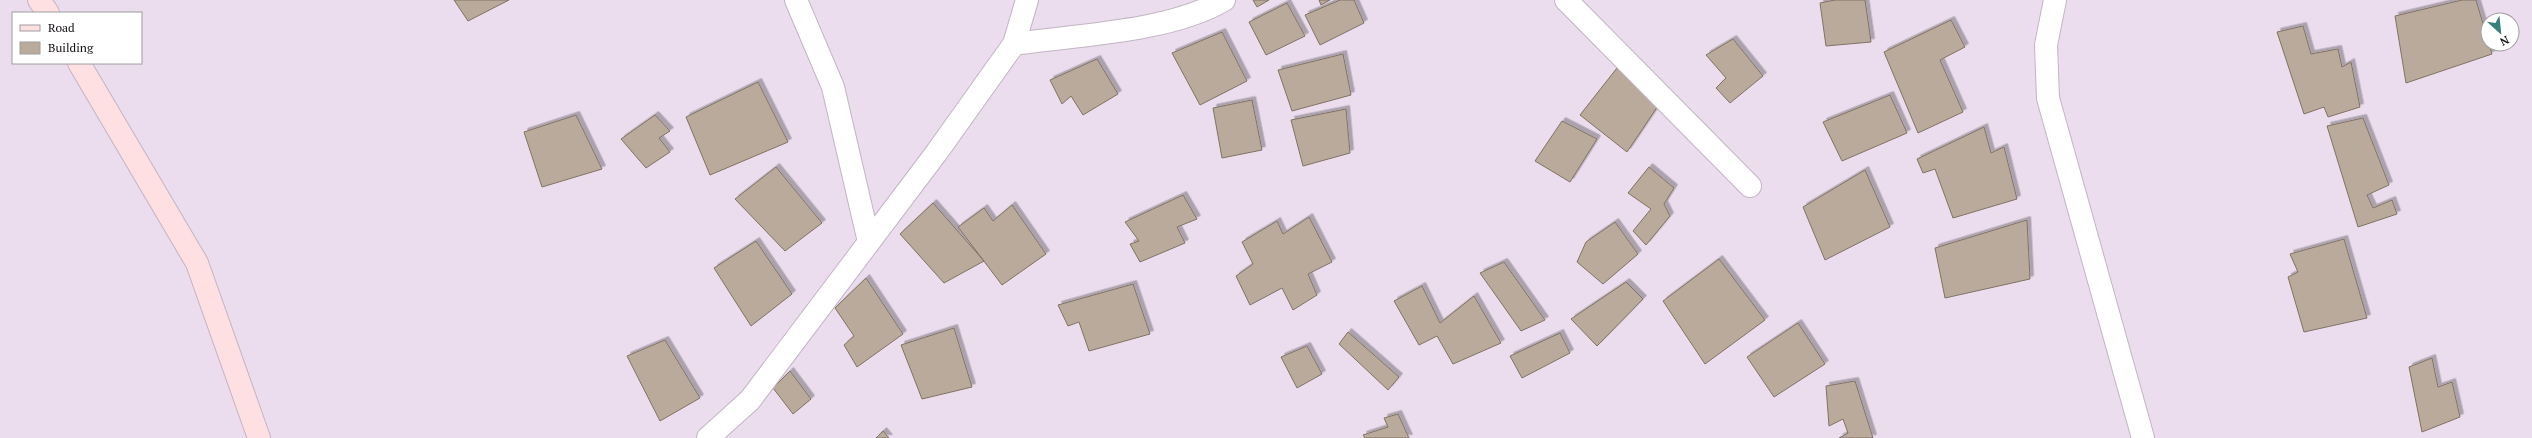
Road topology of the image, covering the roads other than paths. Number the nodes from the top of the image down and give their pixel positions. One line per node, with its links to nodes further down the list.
1 (39, 0): 7 (street)
2 (796, 0): 11 (street)
3 (1027, 0): 8 (street)
4 (1224, 0): 8 (street)
5 (1566, 0): 10 (street)
6 (2055, 0): 14 (street)
7 (47, 12)
8 (1014, 44): 11 (street)
9 (80, 64): 12 (street)
10 (1750, 186)
11 (869, 242): 13 (street)
12 (259, 438)
13 (708, 438)
14 (2143, 438)

